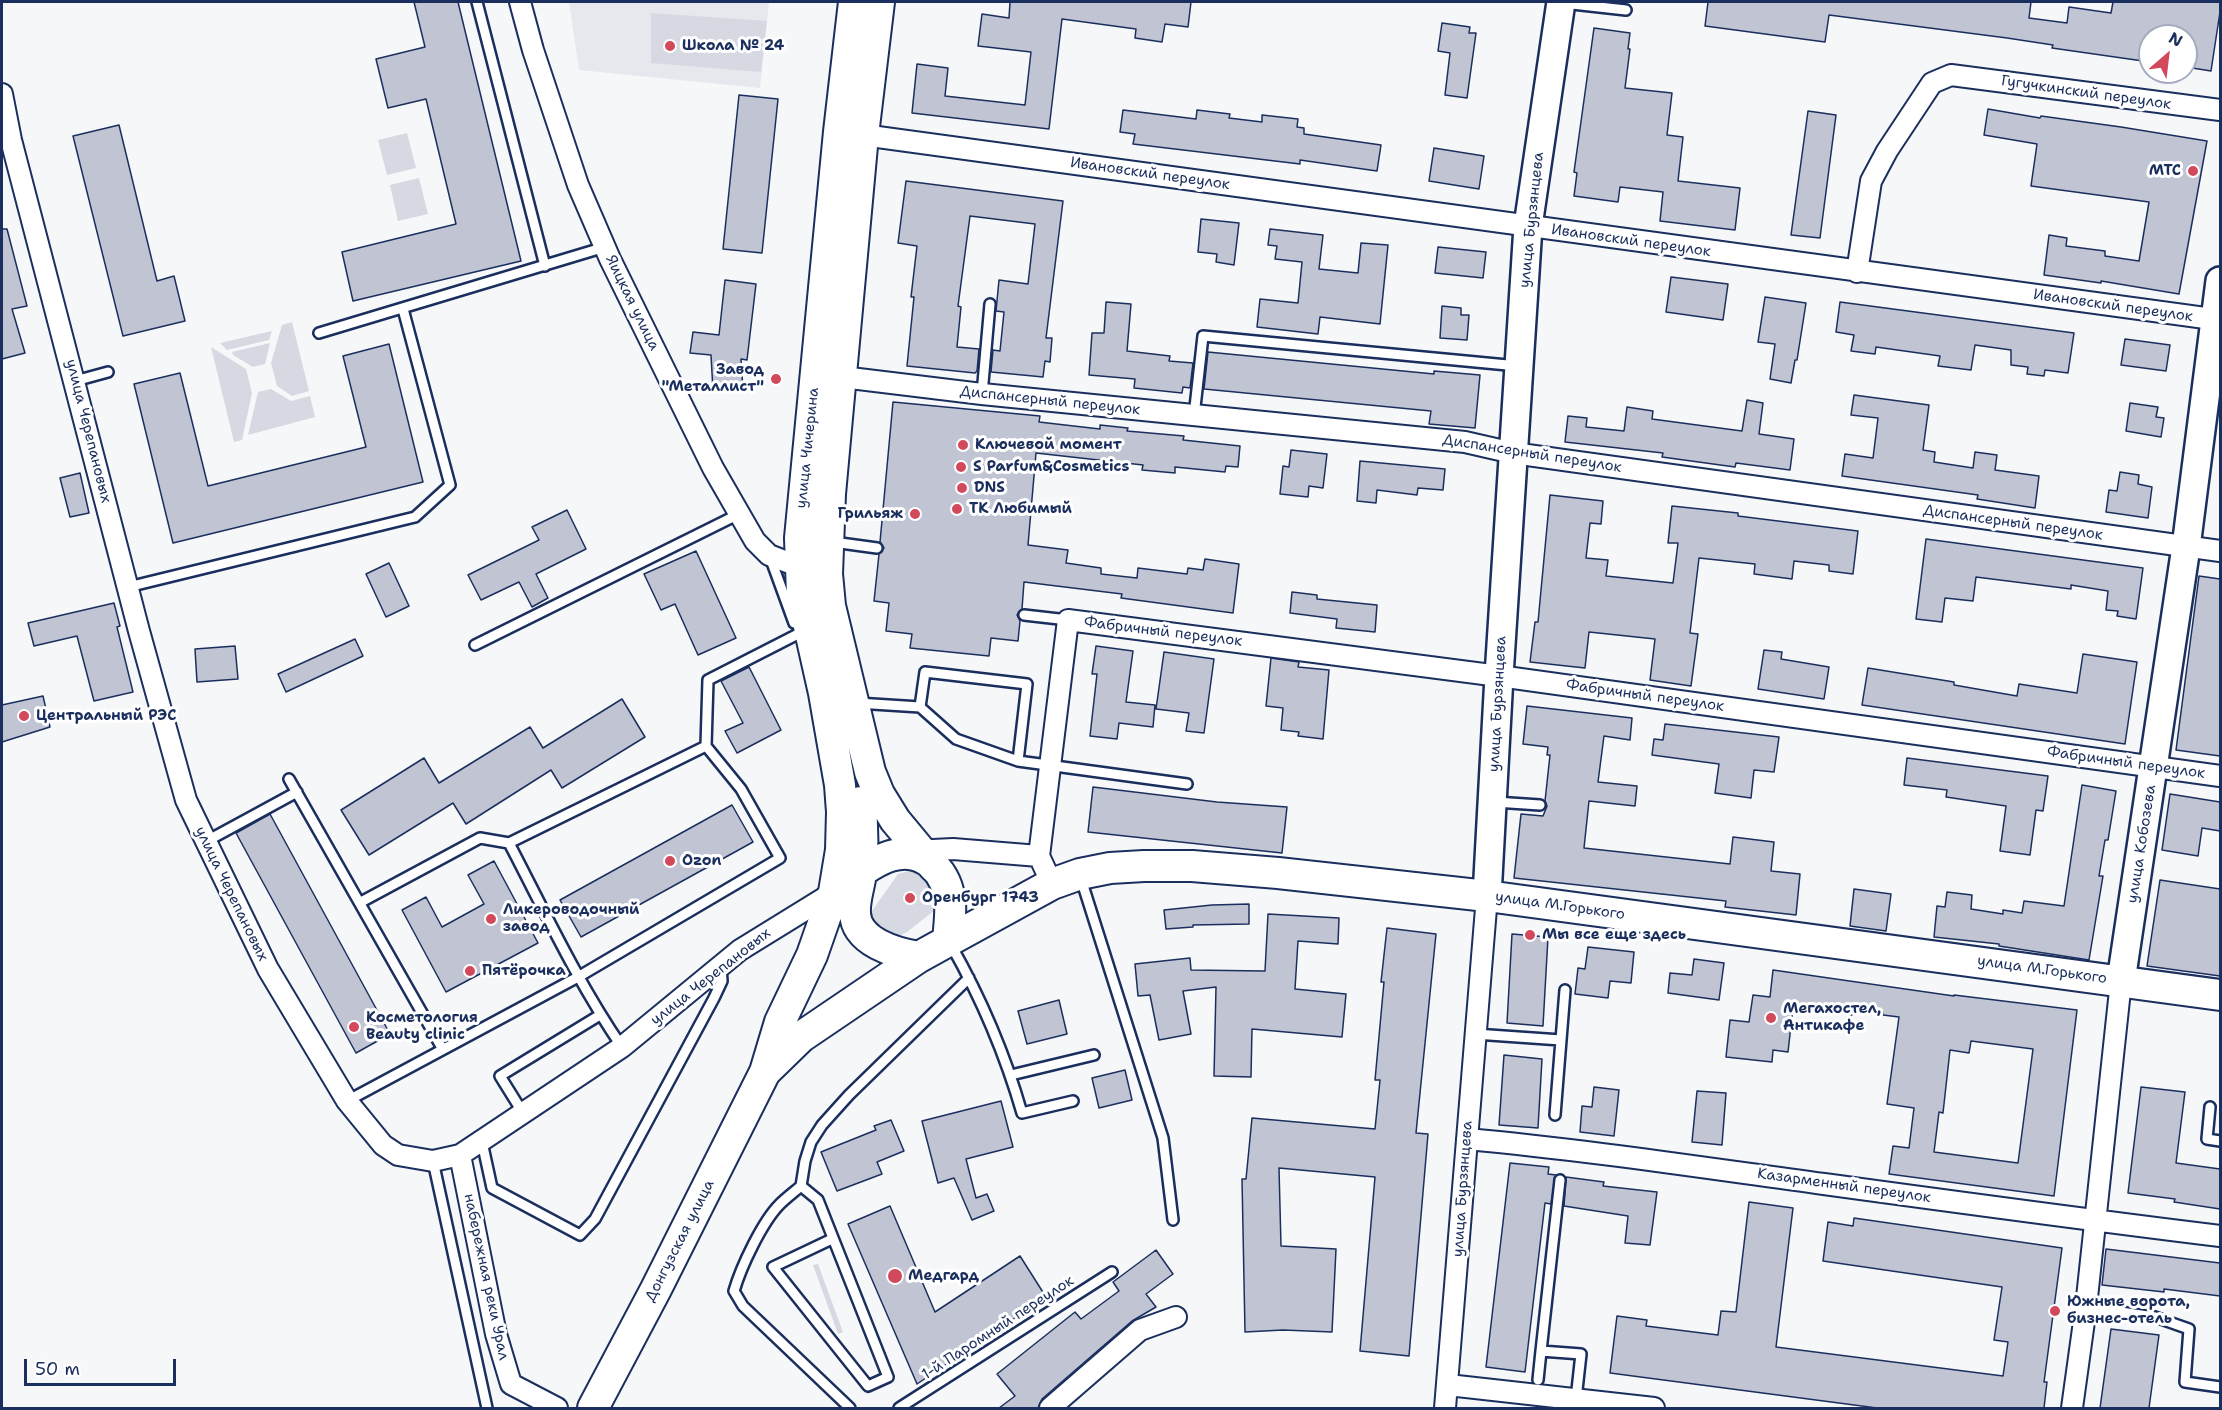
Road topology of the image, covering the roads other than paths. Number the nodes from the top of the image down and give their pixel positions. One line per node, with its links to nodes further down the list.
1 (477, 2): 12 (lane)
2 (520, 2): 11 (street, Яицкая улица)
3 (854, 2): 32 (main road, улица Чичерина)
4 (879, 2): 9 (main road, улица Чичерина)
5 (1559, 2): 6 (lane); 10 (street, улица Бурзянцева)
6 (1626, 10)
7 (2, 94): 22 (street, улица Черепановых)
8 (2220, 111): 13 (street, Гугучкинский переулок)
9 (864, 135): 10 (street, Ивановский переулок); 21 (main road, улица Чичерина)
10 (1528, 226): 13 (street, Ивановский переулок); 19 (street, улица Бурзянцева)
11 (604, 247): 12 (lane); 26 (street, Яицкая улица)
12 (545, 266): 16 (lane)
13 (1857, 272): 17 (street, Ивановский переулок)
14 (2220, 281): 17 (street, улица Кобозева)
15 (990, 304): 23 (lane)
16 (403, 309): 18 (lane); 33 (lane)
17 (2218, 320): 28 (street, улица Кобозева)
18 (319, 333)
19 (1519, 366): 24 (lane); 25 (street, улица Бурзянцева)
20 (108, 372): 22 (lane)
21 (842, 377): 23 (street, Диспансерный переулок); 27 (main road, улица Чичерина)
22 (75, 381): 33 (street, улица Черепановых)
23 (982, 394): 24 (street, Диспансерный переулок)
24 (1194, 416): 25 (street, Диспансерный переулок)
25 (1513, 453): 28 (street, Диспансерный переулок); 38 (street, улица Бурзянцева)
26 (739, 514): 31 (street, Яицкая улица); 37 (lane)
27 (828, 542): 29 (lane); 39 (main road, улица Чичерина)
28 (2186, 546): 30 (street, Диспансерный переулок); 44 (street, улица Кобозева)
29 (877, 548)
30 (2220, 551)
31 (769, 555): 32 (street, Яицкая улица); 36 (lane)
32 (801, 567): 36 (main road, улица Чичерина)
33 (128, 587): 51 (street, улица Черепановых)
34 (1024, 615): 35 (lane)
35 (1068, 620): 38 (street, Фабричный переулок); 43 (street)
36 (804, 632): 41 (lane); 54 (main road, улица Чичерина)
37 (475, 645)
38 (1499, 676): 44 (street, Фабричный переулок); 49 (street, улица Бурзянцева)
39 (852, 702): 40 (lane); 54 (main road, улица Чичерина)
40 (920, 707): 42 (lane); 42 (lane)
41 (706, 746): 52 (lane); 62 (lane)
42 (1018, 761): 43 (lane)
43 (1049, 767): 47 (lane); 53 (street)
44 (2154, 767): 45 (street, Фабричный переулок); 64 (street, улица Кобозева)
45 (2220, 776)
46 (290, 779): 48 (lane)
47 (1187, 784)
48 (297, 792): 51 (lane); 58 (lane)
49 (1492, 802): 50 (lane); 57 (street, улица Бурзянцева)
50 (1540, 805)
51 (206, 842): 75 (street, улица Черепановых)
52 (509, 843): 58 (lane); 62 (lane)
53 (1039, 856): 54 (street); 56 (street)
54 (885, 868): 59 (main road); 60 (main road); 61 (street, улица Черепановых); 73 (main road)
55 (1080, 874): 56 (main road, улица М.Горького); 57 (main road, улица М.Горького); 87 (lane)
56 (1052, 884): 59 (main road, улица М.Горького)
57 (1487, 896): 64 (main road, улица М.Горького); 68 (street, улица Бурзянцева)
58 (361, 902): 71 (lane)
59 (948, 941): 60 (main road, улица М.Горького); 63 (lane)
60 (919, 957): 73 (main road, улица М.Горького)
61 (721, 966): 70 (street, улица Черепановых); 82 (lane)
62 (578, 977): 67 (lane); 71 (lane)
63 (969, 978): 74 (lane); 86 (lane)
64 (2121, 981): 66 (main road, улица М.Горького); 88 (street, улица Кобозева)
65 (1565, 990): 69 (lane)
66 (2220, 995)
67 (600, 1016): 70 (lane); 78 (lane)
68 (1475, 1034): 69 (lane); 80 (street, улица Бурзянцева)
69 (1561, 1040): 79 (lane)
70 (622, 1047): 78 (street, улица Черепановых)
71 (442, 1048): 75 (lane)
72 (1094, 1055): 74 (lane)
73 (765, 1072): 101 (main road, Донгузская улица)
74 (1011, 1075): 76 (lane)
75 (347, 1101): 84 (street, улица Черепановых)
76 (1073, 1101)
77 (2210, 1107): 81 (lane)
78 (523, 1113): 82 (street, улица Черепановых)
79 (1555, 1115)
80 (1467, 1139): 88 (street, Казарменный переулок); 96 (street, улица Бурзянцева)
81 (2220, 1140)
82 (482, 1142): 83 (street, улица Черепановых)
83 (460, 1155): 84 (street, улица Черепановых); 100 (street, набережная реки Урал)
84 (433, 1161): 99 (lane)
85 (1560, 1180): 94 (lane)
86 (801, 1186): 90 (lane); 102 (lane)
87 (1173, 1220)
88 (2096, 1221): 89 (street, Казарменный переулок); 92 (street, улица Кобозева)
89 (2220, 1236)
90 (832, 1239): 90 (lane)
91 (1112, 1272): 103 (lane, 1-й Паромный переулок)
92 (2086, 1307): 97 (lane); 107 (street, улица Кобозева)
93 (1176, 1317): 104 (street)
94 (1541, 1351): 95 (lane); 98 (lane)
95 (1538, 1380)
96 (1448, 1385): 98 (street); 105 (street, улица Бурзянцева)
97 (2220, 1387)
98 (1576, 1399): 106 (street)
99 (487, 1408)
100 (557, 1408)
101 (593, 1408)
102 (850, 1408)
103 (899, 1408)
104 (1050, 1408)
105 (1445, 1408)
106 (1654, 1408)
107 (2072, 1408)

